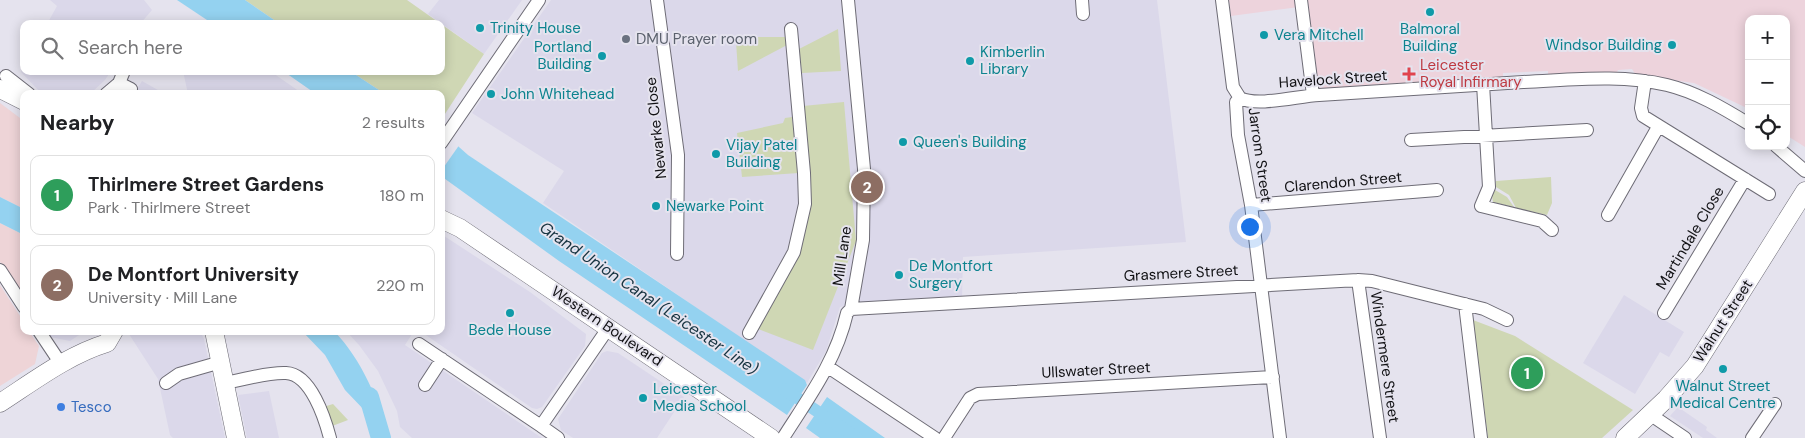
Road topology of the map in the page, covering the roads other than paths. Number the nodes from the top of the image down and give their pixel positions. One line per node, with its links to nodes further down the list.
1 (539, 0): 23 (street)
2 (657, 0): 35 (street, Newarke Close)
3 (848, 0): 41 (street, Mill Lane)
4 (1082, 0): 7 (street)
5 (1222, 0): 18 (street, Jarrom Street)
6 (1301, 0): 16 (street)
7 (1083, 14)
8 (791, 29): 45 (street)
9 (121, 77): 13 (street); 15 (street)
10 (1645, 81): 12 (street, Havelock Street); 19 (street, Havelock Street); 20 (street, Martindale Close)
11 (3, 83): 14 (street); 17 (street)
12 (1483, 84): 16 (street, Havelock Street); 22 (street)
13 (131, 89)
14 (20, 90)
15 (110, 90)
16 (1313, 95): 18 (street, Havelock Street)
17 (20, 98)
18 (1240, 98): 31 (street, Jarrom Street)
19 (1745, 122)
20 (1658, 127): 27 (street, Martindale Close); 32 (street)
21 (1587, 130): 22 (street)
22 (1485, 137): 24 (street); 34 (street)
23 (445, 138)
24 (1411, 140)
25 (1781, 150): 26 (street)
26 (1805, 171)
27 (1745, 179): 30 (street, Martindale Close); 42 (street, Martindale Close)
28 (1437, 190): 31 (street, Clarendon Street)
29 (1805, 191): 60 (street, Walnut Street)
30 (1769, 194)
31 (1252, 205): 38 (street, Jarrom Street)
32 (1608, 216)
33 (445, 221): 44 (street, Western Boulevard)
34 (1552, 230)
35 (677, 254)
36 (0, 270): 39 (street)
37 (1358, 280): 38 (street, Grasmere Street); 40 (street, Grasmere Street); 70 (street, Windermere Street)
38 (1260, 285): 41 (street, Grasmere Street); 54 (street, Jarrom Street)
39 (20, 301)
40 (1464, 304): 43 (street, Grasmere Street); 71 (street)
41 (851, 309): 53 (street, Mill Lane)
42 (1664, 313)
43 (1507, 320)
44 (609, 327): 61 (street); 65 (street, Western Boulevard)
45 (749, 333)
46 (42, 335): 52 (street)
47 (112, 335): 52 (street)
48 (215, 335): 51 (street)
49 (419, 344): 50 (street)
50 (442, 360): 57 (street); 61 (street)
51 (221, 362): 55 (street); 56 (street)
52 (61, 364): 58 (street)
53 (828, 367): 66 (street, Mill Lane); 67 (street)
54 (1273, 377): 68 (street, Ullswater Street); 69 (street, Jarrom Street)
55 (166, 383)
56 (224, 383): 62 (street); 63 (street)
57 (425, 385)
58 (0, 404)
59 (1775, 404): 74 (street)
60 (1651, 415): 72 (street, Walnut Street); 73 (street)
61 (541, 426): 64 (street)
62 (236, 438)
63 (330, 438)
64 (558, 438)
65 (770, 438)
66 (783, 438)
67 (935, 438)
68 (944, 438)
69 (1280, 438)
70 (1380, 438)
71 (1481, 438)
72 (1625, 438)
73 (1685, 438)
74 (1752, 438)

